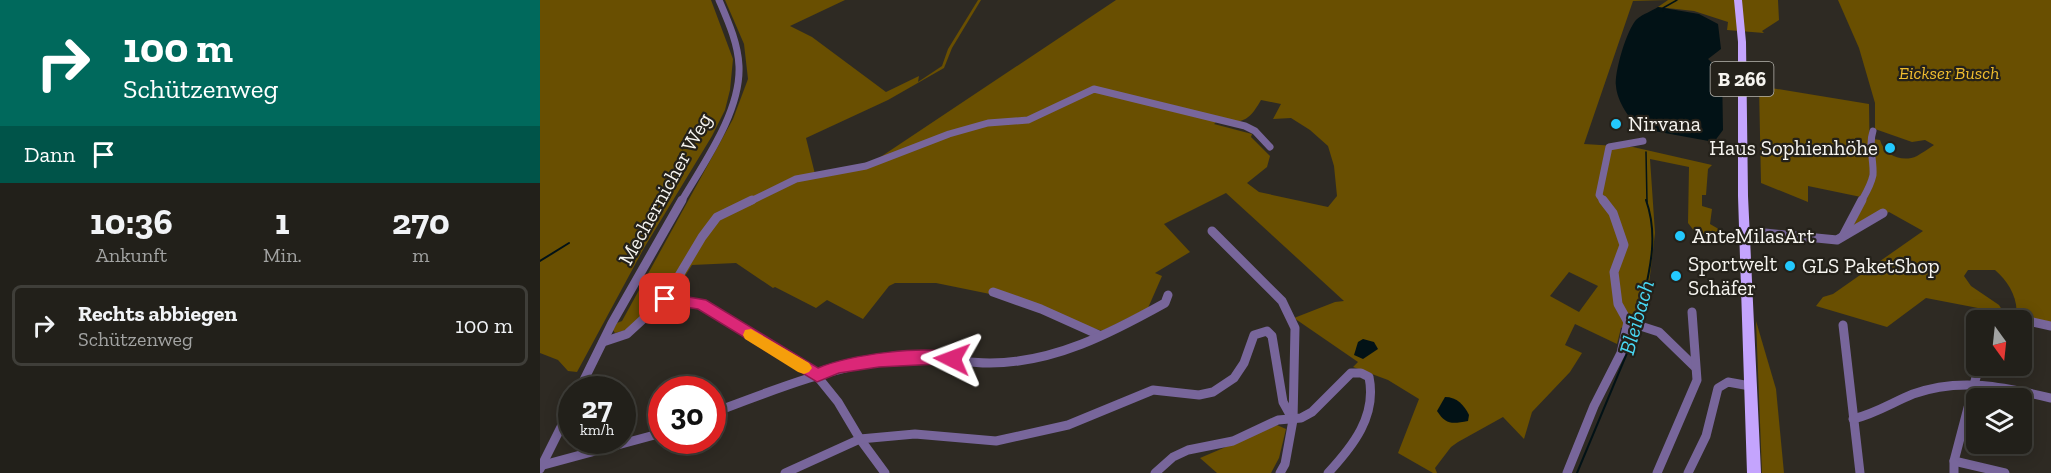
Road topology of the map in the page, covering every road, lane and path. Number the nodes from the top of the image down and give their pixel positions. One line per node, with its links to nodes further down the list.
1 (718, 0): 19 (street, Mechernicher Weg)
2 (1738, 0): 8 (main road, B 266)
3 (1873, 130): 9 (street)
4 (1643, 141): 15 (street)
5 (1270, 147): 12 (street)
6 (1882, 213): 9 (street)
7 (1212, 231): 29 (street)
8 (1745, 231): 9 (street); 25 (main road, B 266)
9 (1843, 236)
10 (993, 292): 18 (street)
11 (1168, 295): 18 (street)
12 (665, 299): 19 (street); 22 (street)
13 (1692, 312): 20 (street)
14 (2032, 322): 17 (street)
15 (1635, 323): 20 (street); 40 (street)
16 (1843, 325): 28 (street)
17 (2051, 326)
18 (1099, 335): 22 (street)
19 (603, 342): 21 (street, Mechernicher Weg)
20 (1695, 367): 41 (street)
21 (586, 376)
22 (817, 376): 27 (street); 32 (street)
23 (1976, 376): 24 (street)
24 (1974, 382): 26 (street); 28 (street); 33 (street)
25 (1750, 386): 42 (street); 43 (main road, B 266)
26 (2051, 398)
27 (726, 408)
28 (1853, 419): 44 (street)
29 (1293, 420): 32 (street); 37 (street); 38 (street); 39 (street)
30 (558, 433): 34 (street)
31 (648, 437): 34 (street)
32 (860, 439): 35 (street); 36 (street)
33 (1954, 461): 45 (street); 46 (street)
34 (541, 467)
35 (785, 473)
36 (885, 473)
37 (1155, 473)
38 (1280, 473)
39 (1328, 473)
40 (1567, 473)
41 (1657, 473)
42 (1688, 473)
43 (1754, 473)
44 (1860, 473)
45 (1954, 473)
46 (2005, 473)

